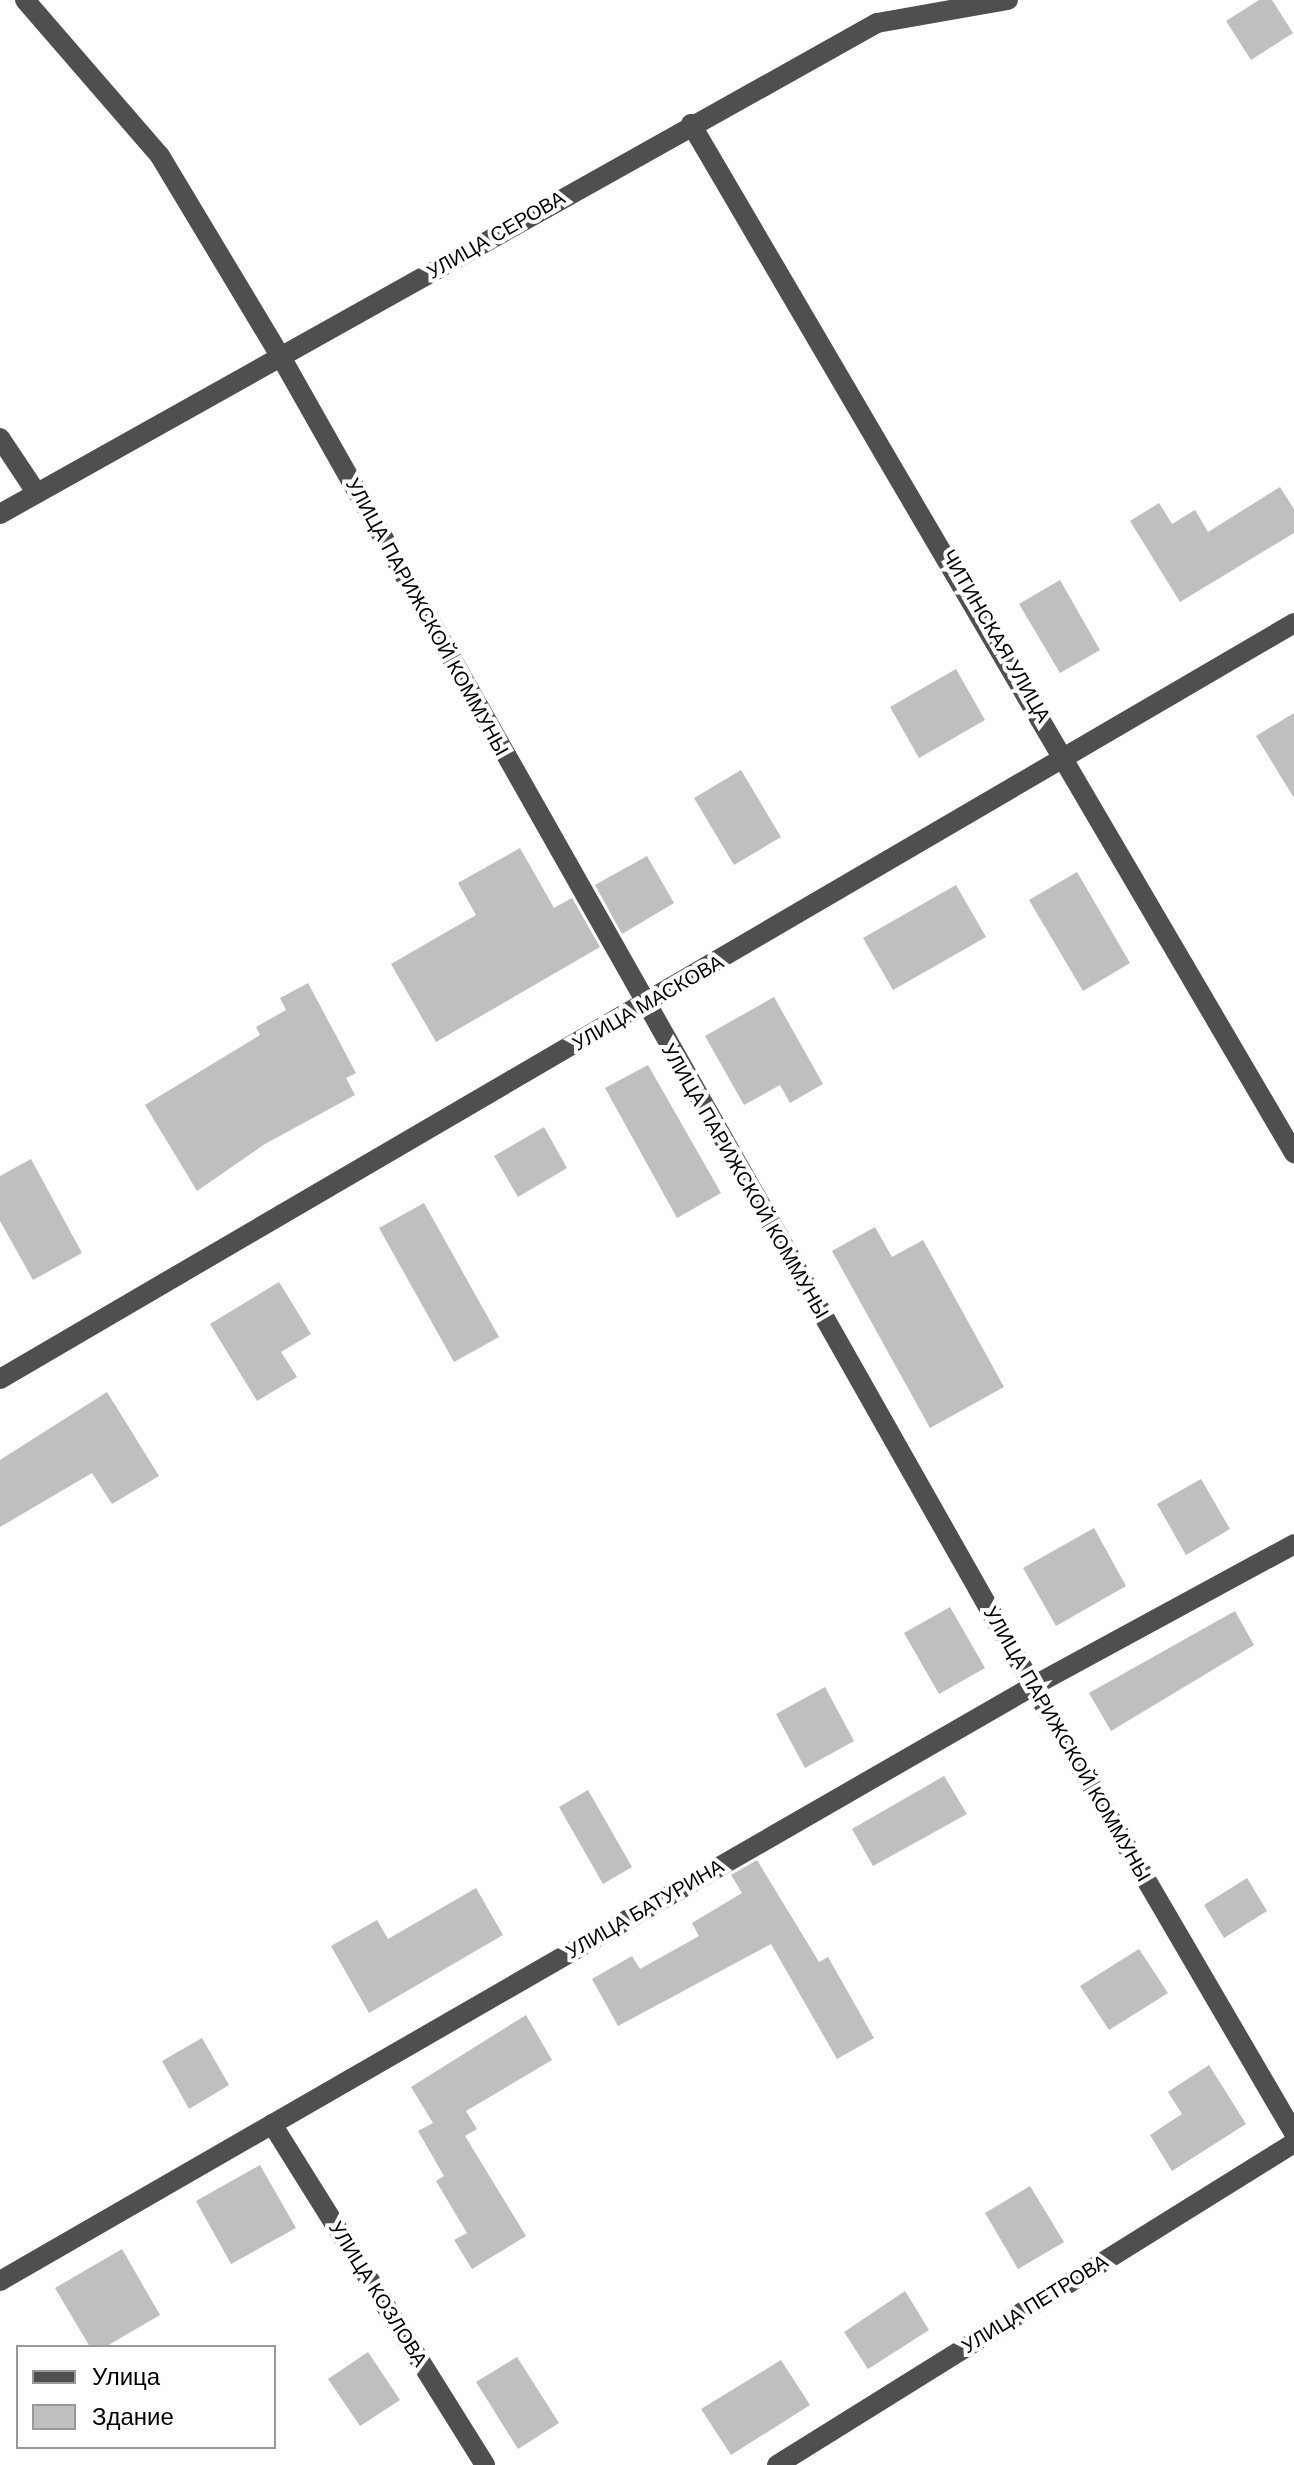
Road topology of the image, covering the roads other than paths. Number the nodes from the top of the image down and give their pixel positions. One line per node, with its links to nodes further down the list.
1 (25, 0): 4 (street, УЛИЦА ПАРИЖСКОЙ КОММУНЫ)
2 (1008, 0): 3 (street, УЛИЦА СЕРОВА)
3 (691, 124): 4 (street, УЛИЦА СЕРОВА); 9 (street, ЧИТИНСКАЯ УЛИЦА)
4 (281, 357): 6 (street, УЛИЦА СЕРОВА); 10 (street, УЛИЦА ПАРИЖСКОЙ КОММУНЫ)
5 (0, 438): 6 (street)
6 (36, 492): 7 (street, УЛИЦА СЕРОВА)
7 (0, 514)
8 (1294, 623): 9 (street, УЛИЦА МАСКОВА)
9 (1068, 760): 10 (street, УЛИЦА МАСКОВА); 11 (street, ЧИТИНСКАЯ УЛИЦА)
10 (644, 1005): 12 (street, УЛИЦА МАСКОВА); 14 (street, УЛИЦА ПАРИЖСКОЙ КОММУНЫ)
11 (1294, 1153)
12 (0, 1379)
13 (1294, 1544): 14 (street, УЛИЦА БАТУРИНА)
14 (1033, 1686): 15 (street, УЛИЦА БАТУРИНА); 16 (street, УЛИЦА ПАРИЖСКОЙ КОММУНЫ)
15 (272, 2124): 18 (street, УЛИЦА БАТУРИНА); 19 (street, УЛИЦА КОЗЛОВА)
16 (1294, 2133)
17 (1294, 2143): 20 (street, УЛИЦА ПЕТРОВА)
18 (0, 2281)
19 (485, 2465)
20 (777, 2465)

